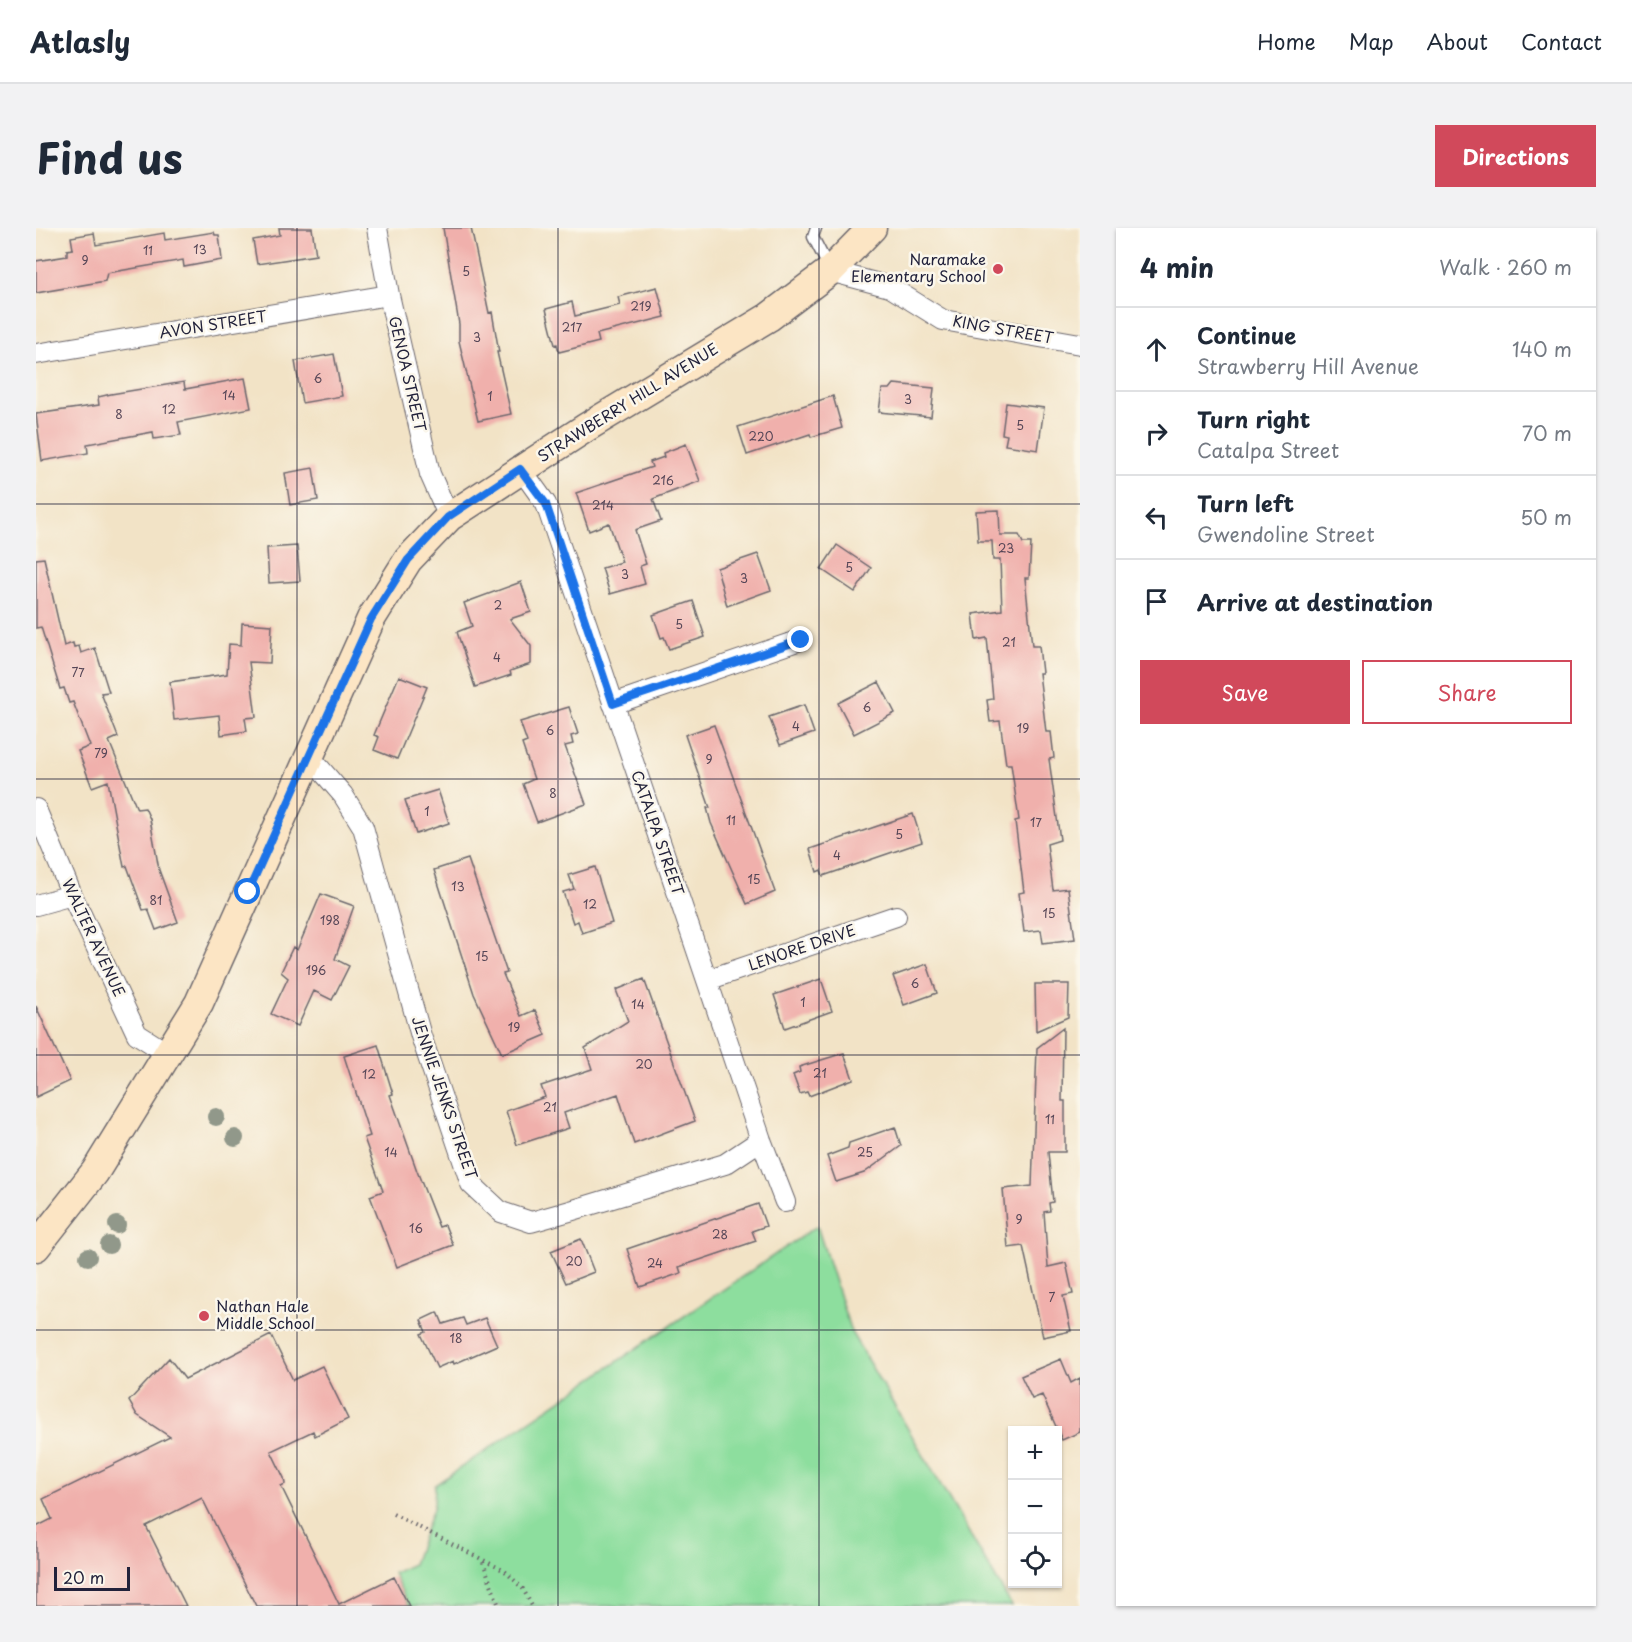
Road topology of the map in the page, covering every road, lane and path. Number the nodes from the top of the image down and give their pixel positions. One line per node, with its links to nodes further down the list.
1 (377, 228): 5 (street, GENOA STREET)
2 (816, 228): 4 (lane)
3 (872, 228): 4 (main road, STRAWBERRY HILL AVENUE)
4 (830, 271): 6 (street, KING STREET); 8 (main road, STRAWBERRY HILL AVENUE)
5 (389, 295): 7 (street, AVON STREET); 9 (street, GENOA STREET)
6 (1080, 344)
7 (36, 354)
8 (520, 469): 9 (main road, STRAWBERRY HILL AVENUE); 11 (street, CATALPA STREET)
9 (448, 517): 12 (main road, STRAWBERRY HILL AVENUE)
10 (801, 640): 11 (street)
11 (613, 704): 17 (street, CATALPA STREET)
12 (310, 757): 18 (main road, STRAWBERRY HILL AVENUE); 19 (street, JENNIE JENKS STREET)
13 (36, 809): 14 (street, WALTER AVENUE)
14 (72, 895): 15 (street); 18 (street, WALTER AVENUE)
15 (36, 905)
16 (896, 916): 17 (street, LENORE DRIVE)
17 (707, 980): 19 (street, CATALPA STREET)
18 (167, 1053): 21 (main road, STRAWBERRY HILL AVENUE)
19 (761, 1140): 20 (street, CATALPA STREET)
20 (785, 1202)
21 (36, 1247)
22 (393, 1514): 23 (path)
23 (483, 1560): 24 (path); 25 (path)
24 (500, 1606)
25 (532, 1606)

